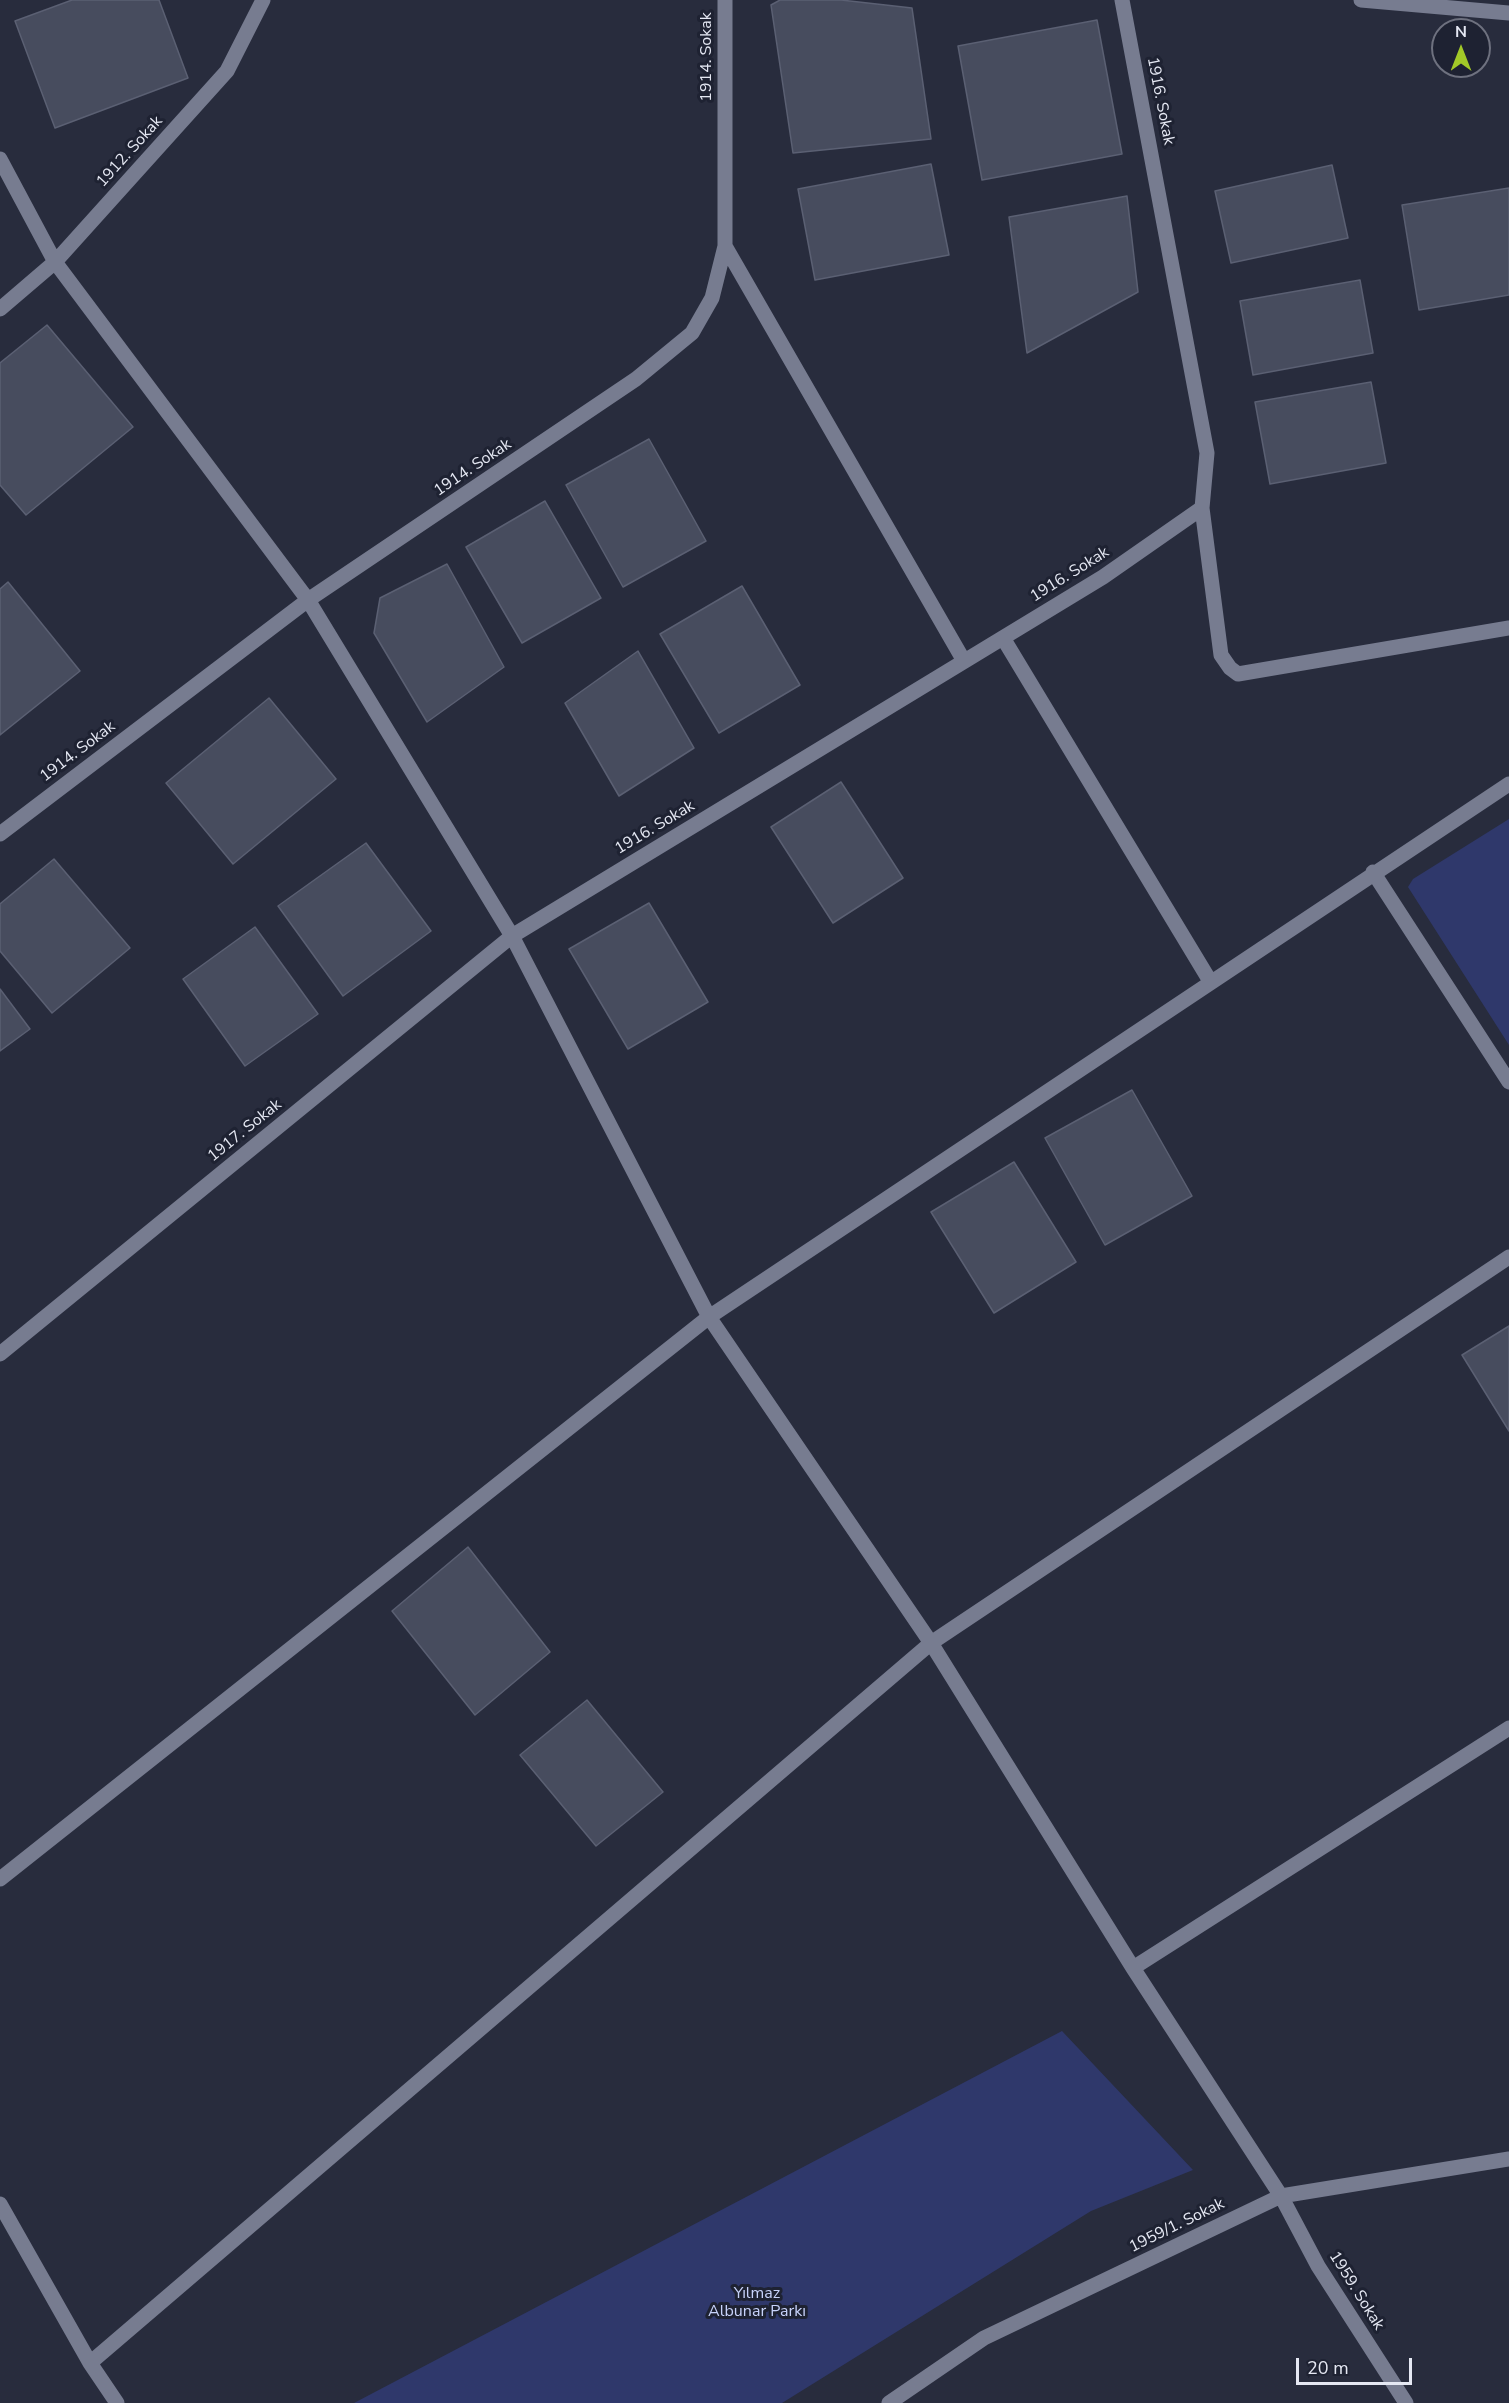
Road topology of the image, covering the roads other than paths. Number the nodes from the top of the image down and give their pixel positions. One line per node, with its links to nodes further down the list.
1 (263, 0): 8 (street, 1912. Sokak)
2 (725, 0): 7 (street, 1914. Sokak)
3 (1122, 0): 10 (street, 1916. Sokak)
4 (1362, 0): 5 (street)
5 (1509, 13)
6 (0, 159): 8 (street, 1959. Sokak)
7 (725, 246): 11 (street, 1914. Sokak); 14 (street)
8 (55, 262): 9 (street, 1912. Sokak); 11 (street, 1959. Sokak)
9 (0, 309)
10 (1202, 508): 12 (street); 13 (street, 1916. Sokak)
11 (308, 600): 16 (street, 1914. Sokak); 18 (street, 1959. Sokak)
12 (1509, 628)
13 (1003, 638): 14 (street, 1916. Sokak); 19 (street)
14 (964, 662): 18 (street, 1916. Sokak)
15 (1509, 783): 17 (street)
16 (0, 834)
17 (1373, 872): 19 (street); 20 (street)
18 (512, 936): 22 (street, 1959. Sokak); 23 (street, 1917. Sokak)
19 (1210, 981): 22 (street)
20 (1509, 1082)
21 (1509, 1257): 24 (street)
22 (708, 1317): 24 (street, 1959. Sokak); 26 (street)
23 (0, 1354)
24 (931, 1643): 27 (street, 1959. Sokak); 31 (street)
25 (1509, 1728): 27 (street)
26 (0, 1879)
27 (1133, 1968): 29 (street, 1959. Sokak)
28 (1509, 2158): 29 (street, 1959/1. Sokak)
29 (1281, 2196): 33 (street, 1959/1. Sokak); 34 (street, 1959. Sokak)
30 (0, 2204): 31 (street)
31 (90, 2363): 32 (street)
32 (117, 2403)
33 (889, 2403)
34 (1406, 2403)

